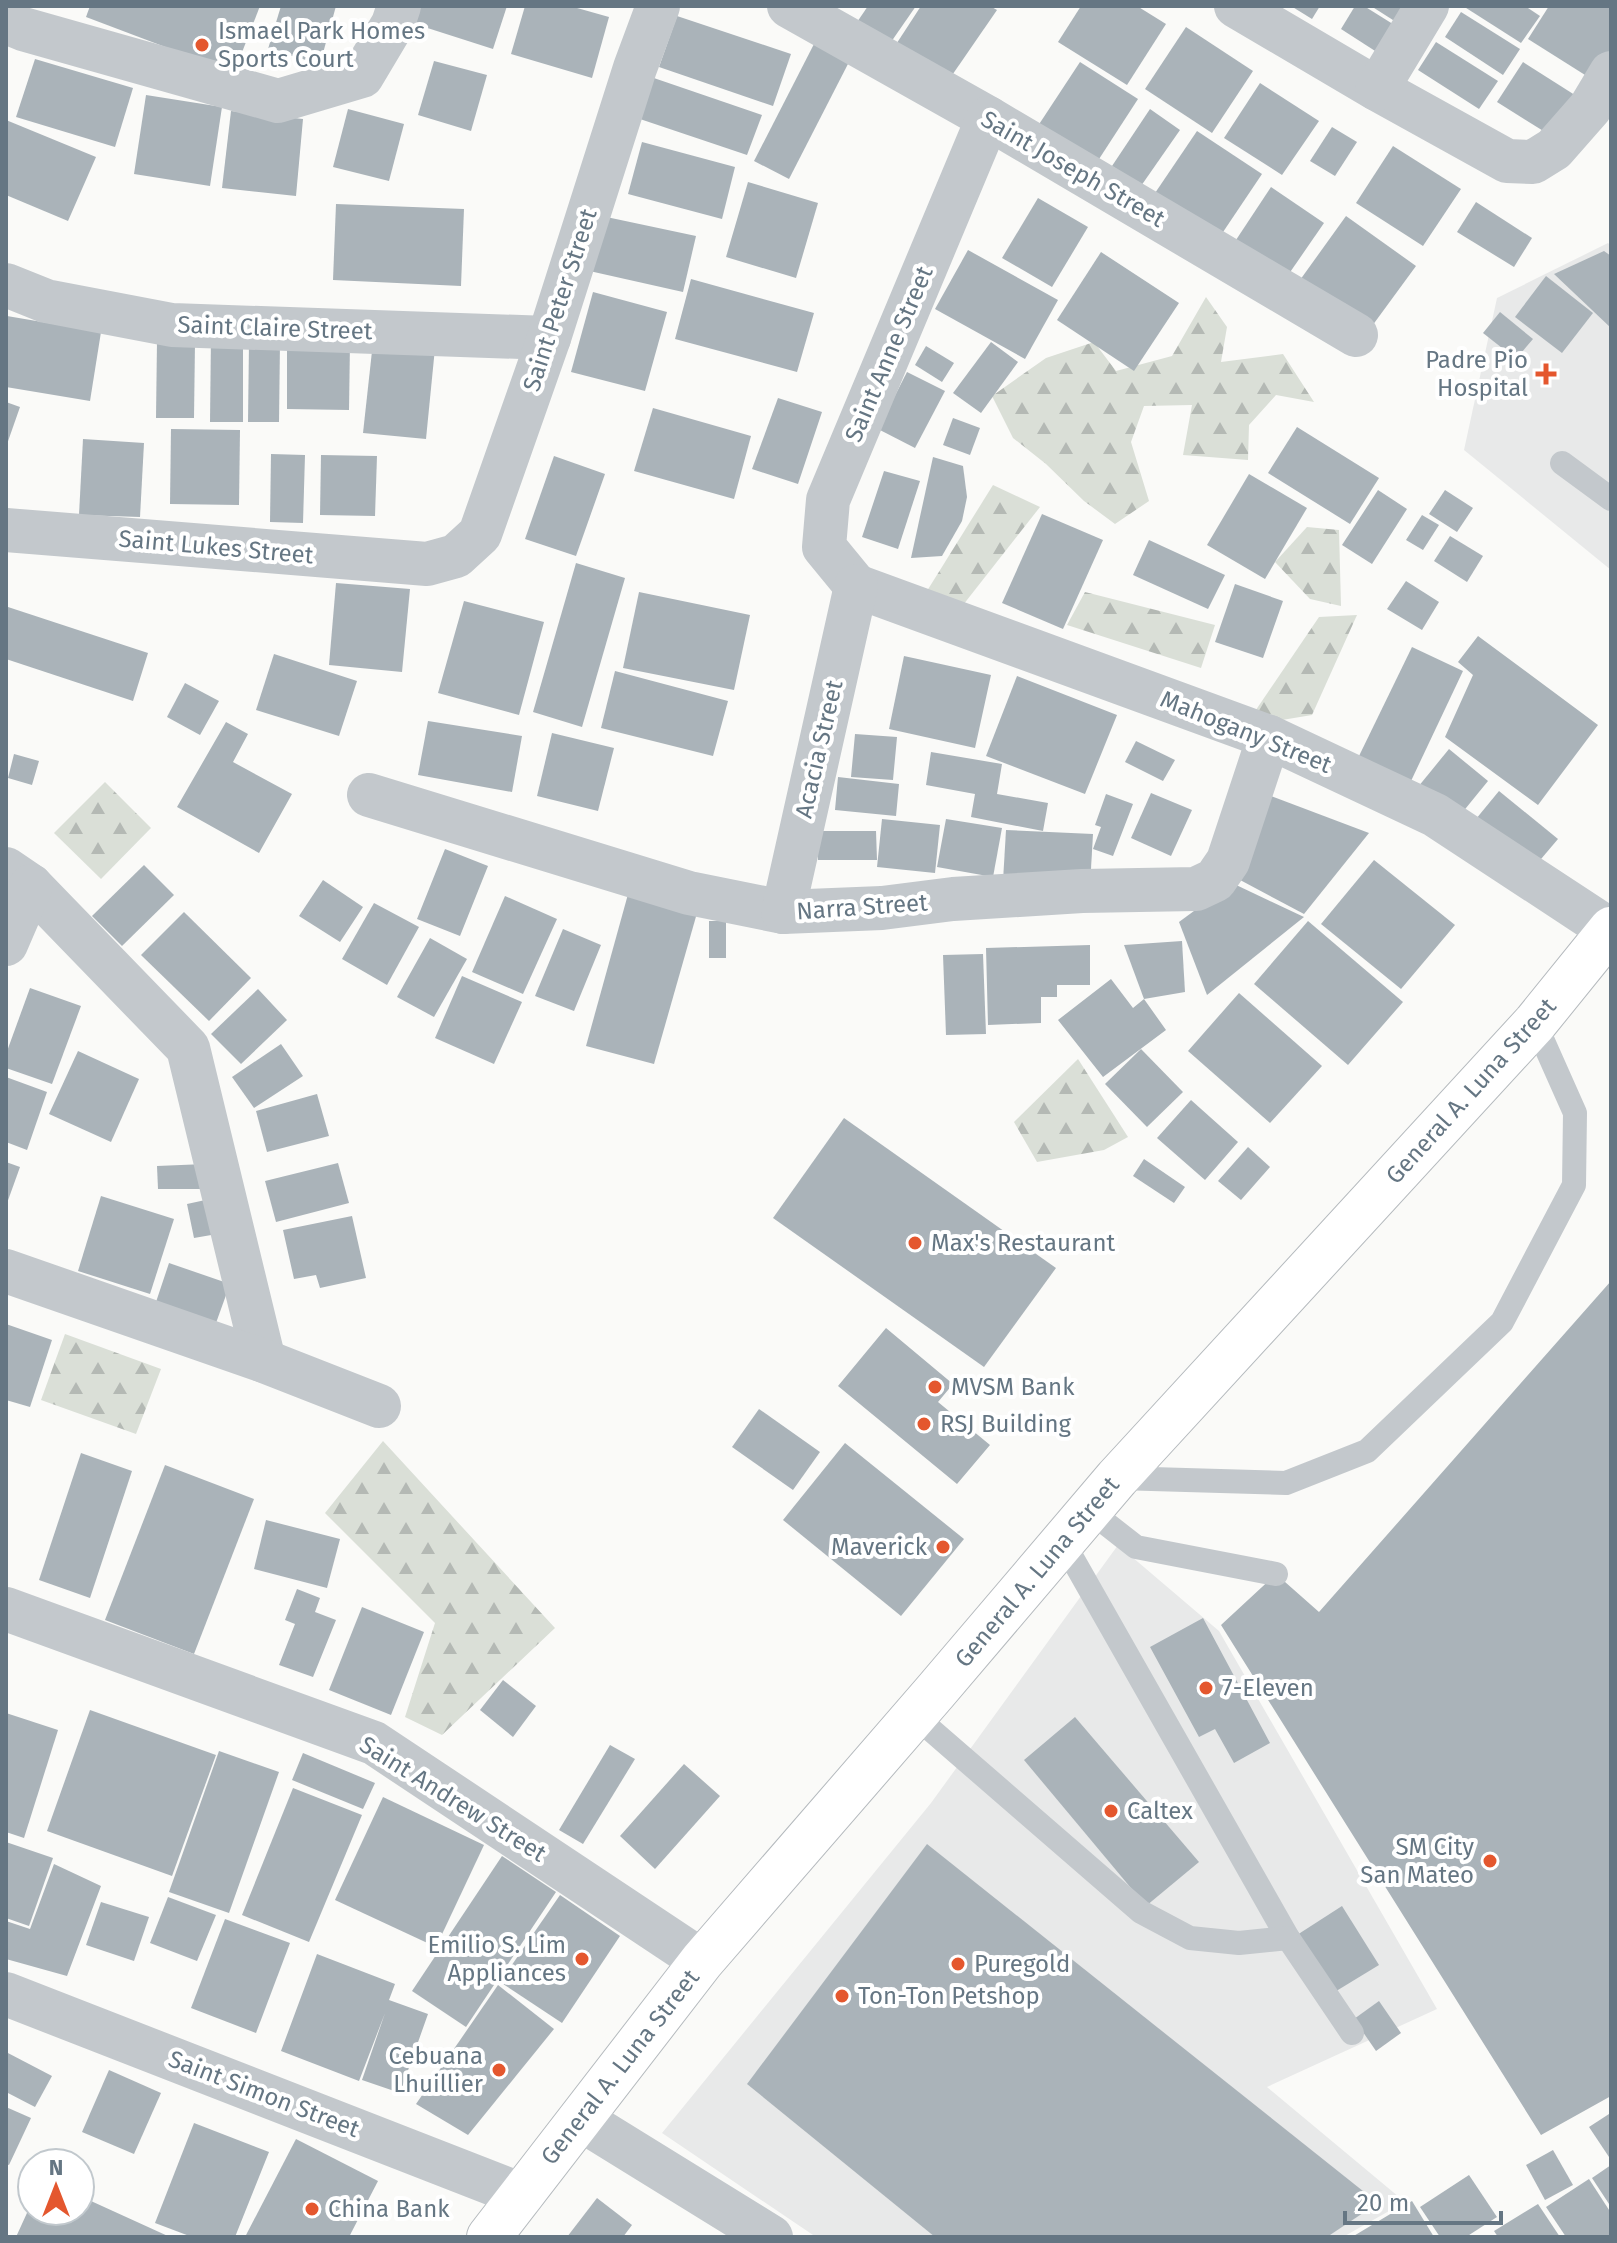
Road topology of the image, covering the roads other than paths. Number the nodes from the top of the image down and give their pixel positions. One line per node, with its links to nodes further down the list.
1 (399, 6): 6 (street)
2 (658, 6): 13 (street, Saint Peter Street)
3 (789, 6): 7 (street, Saint Joseph Street)
4 (1236, 6): 9 (street)
5 (1427, 6): 9 (street)
6 (21, 19)
7 (844, 19): 10 (street, Saint Joseph Street)
8 (1611, 73): 9 (street)
9 (1377, 89)
10 (988, 118): 12 (street, Saint Joseph Street); 18 (street, Saint Anne Street)
11 (6, 285): 13 (street, Saint Claire Street)
12 (1356, 335)
13 (549, 338): 17 (street, Saint Peter Street)
14 (1562, 463): 15 (lane)
15 (1611, 499)
16 (6, 530): 17 (street, Saint Lukes Street)
17 (427, 564)
18 (856, 586): 19 (street, Mahogany Street); 22 (street, Acacia Street)
19 (1269, 737): 22 (street, Narra Street); 23 (street, Mahogany Street)
20 (369, 795): 22 (street, Narra Street)
21 (19, 878): 24 (street); 27 (street)
22 (783, 912)
23 (1611, 929): 25 (main road, General A. Luna Street)
24 (6, 944)
25 (1535, 1023): 29 (main road, General A. Luna Street); 29 (lane)
26 (6, 1271): 27 (street)
27 (264, 1361): 28 (street)
28 (379, 1406)
29 (1117, 1478): 30 (main road, General A. Luna Street)
30 (1076, 1526): 31 (lane); 33 (main road, General A. Luna Street); 34 (lane)
31 (1276, 1574)
32 (6, 1609): 35 (street, Saint Andrew Street)
33 (915, 1716): 34 (lane); 35 (main road, General A. Luna Street)
34 (1288, 1938): 37 (lane)
35 (702, 1961): 38 (main road, General A. Luna Street)
36 (6, 1994): 39 (street, Saint Simon Street)
37 (1352, 2033)
38 (580, 2119): 39 (main road, General A. Luna Street); 41 (street)
39 (522, 2195): 40 (main road, General A. Luna Street)
40 (489, 2237)
41 (771, 2237)

